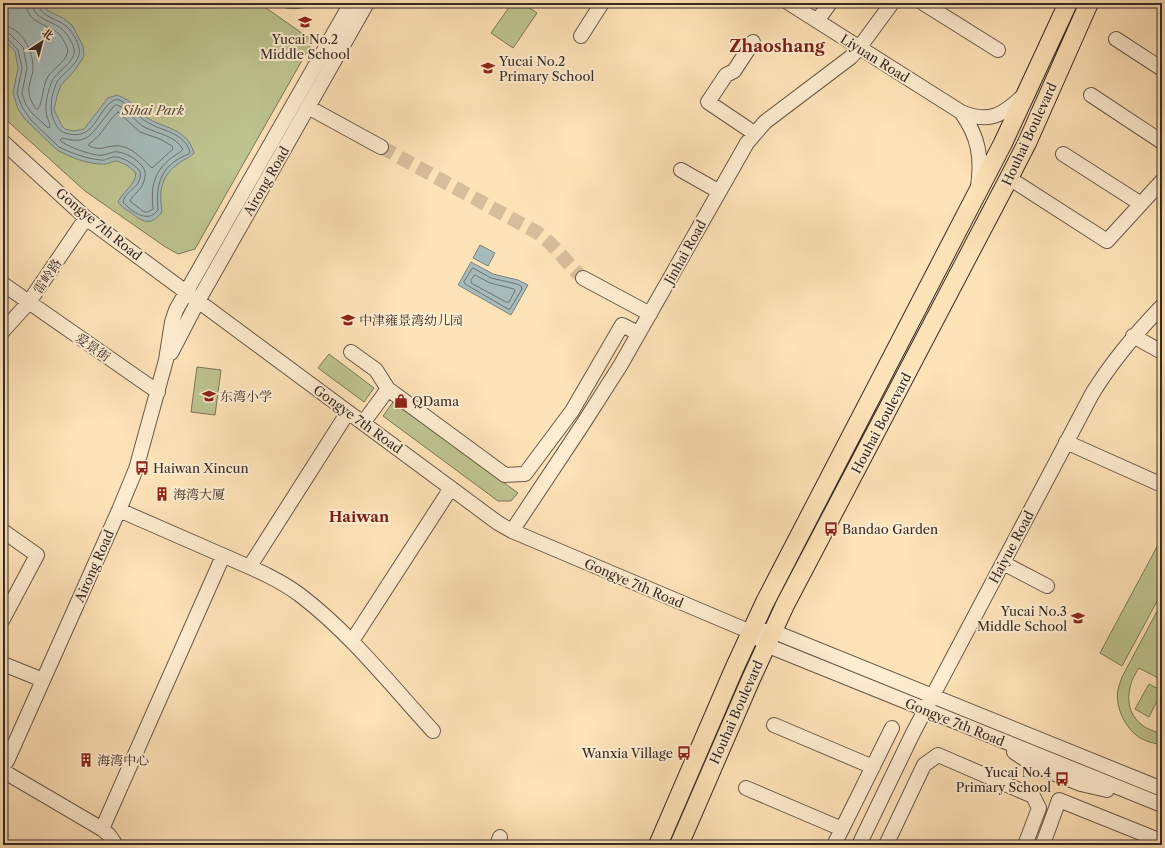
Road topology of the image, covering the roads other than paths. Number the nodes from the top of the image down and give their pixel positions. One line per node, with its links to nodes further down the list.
1 (351, 3): 10 (street, Airong Road)
2 (367, 3): 12 (street, Airong Road)
3 (602, 3): 13 (street)
4 (789, 3): 11 (street, Liyuan Road)
5 (830, 3): 11 (street)
6 (892, 3): 16 (street, Jinhai Road)
7 (1068, 3): 19 (main road, Houhai Boulevard)
8 (1089, 3): 29 (main road, Houhai Boulevard)
9 (929, 5): 17 (street)
10 (343, 17): 12 (street); 37 (street, Airong Road)
11 (817, 21): 16 (street, Liyuan Road)
12 (356, 24): 21 (street, Airong Road)
13 (581, 36)
14 (1116, 39): 18 (street)
15 (753, 42): 23 (street)
16 (859, 48): 22 (street, Liyuan Road); 23 (street, Jinhai Road)
17 (998, 50)
18 (1162, 69)
19 (1027, 92): 22 (street, Liyuan Road); 32 (main road, Houhai Boulevard)
20 (1091, 95): 25 (street)
21 (308, 107): 26 (street); 38 (street, Airong Road)
22 (961, 112): 32 (street, Liyuan Road)
23 (754, 133): 31 (street, Jinhai Road)
24 (3, 142): 34 (street, Gongye 7th Road)
25 (1162, 142)
26 (381, 147)
27 (1063, 154): 33 (street)
28 (682, 170): 31 (street)
29 (1009, 178): 33 (street); 65 (main road, Houhai Boulevard)
30 (1162, 181): 33 (street)
31 (718, 191): 41 (street, Jinhai Road)
32 (978, 194): 64 (main road, Houhai Boulevard)
33 (1140, 204)
34 (86, 218): 37 (street, Gongye 7th Road); 39 (street, 雷岭路)
35 (583, 278): 41 (street)
36 (3, 284): 39 (street, 爱景街)
37 (185, 292): 38 (street, Gongye 7th Road); 47 (street, Airong Road)
38 (198, 301): 47 (street, Airong Road); 50 (street, Gongye 7th Road)
39 (29, 302): 42 (street, 雷岭路); 49 (street, 爱景街)
40 (1162, 306): 44 (street, Haiyue Road)
41 (650, 314): 43 (street, Jinhai Road)
42 (3, 331)
43 (638, 334): 48 (street); 57 (street, Jinhai Road)
44 (1133, 336): 46 (street); 52 (street, Haiyue Road)
45 (351, 352): 48 (street)
46 (1162, 352)
47 (166, 360): 49 (street, Airong Road)
48 (388, 389): 51 (street)
49 (158, 392): 55 (street, Airong Road)
50 (348, 412): 51 (street, Gongye 7th Road); 60 (street)
51 (363, 423): 54 (street, Gongye 7th Road)
52 (1066, 442): 53 (street); 59 (street, Haiyue Road)
53 (1162, 486)
54 (451, 488): 57 (street, Gongye 7th Road); 66 (street)
55 (119, 510): 58 (street); 68 (street, Airong Road)
56 (3, 531): 62 (street)
57 (512, 531): 64 (street, Gongye 7th Road)
58 (223, 556): 60 (street); 80 (street)
59 (1003, 563): 61 (street); 69 (street, Haiyue Road)
60 (250, 566): 66 (street)
61 (1047, 586)
62 (8, 595): 63 (street)
63 (3, 619)
64 (751, 632): 65 (street, Gongye 7th Road); 84 (main road, Houhai Boulevard)
65 (769, 638): 69 (street, Gongye 7th Road); 70 (street, Gongye 7th Road); 85 (main road, Houhai Boulevard)
66 (352, 641): 73 (street)
67 (3, 664): 68 (street)
68 (43, 680): 74 (street, Airong Road)
69 (932, 696): 70 (street, Haiyue Road); 78 (street, Gongye 7th Road)
70 (925, 710): 79 (street, Gongye 7th Road); 87 (street, Haiyue Road)
71 (774, 725): 75 (street)
72 (892, 728): 75 (street)
73 (433, 731)
74 (3, 765)
75 (872, 767): 81 (street)
76 (3, 771): 80 (street)
77 (746, 788): 81 (street)
78 (1162, 789)
79 (1162, 805)
80 (102, 829): 83 (street)
81 (842, 829): 86 (street)
82 (1161, 841): 90 (street)
83 (116, 845)
84 (658, 845)
85 (679, 845)
86 (834, 845)
87 (859, 845)
88 (886, 845): 89 (street)
89 (1025, 845)
90 (1046, 845)

